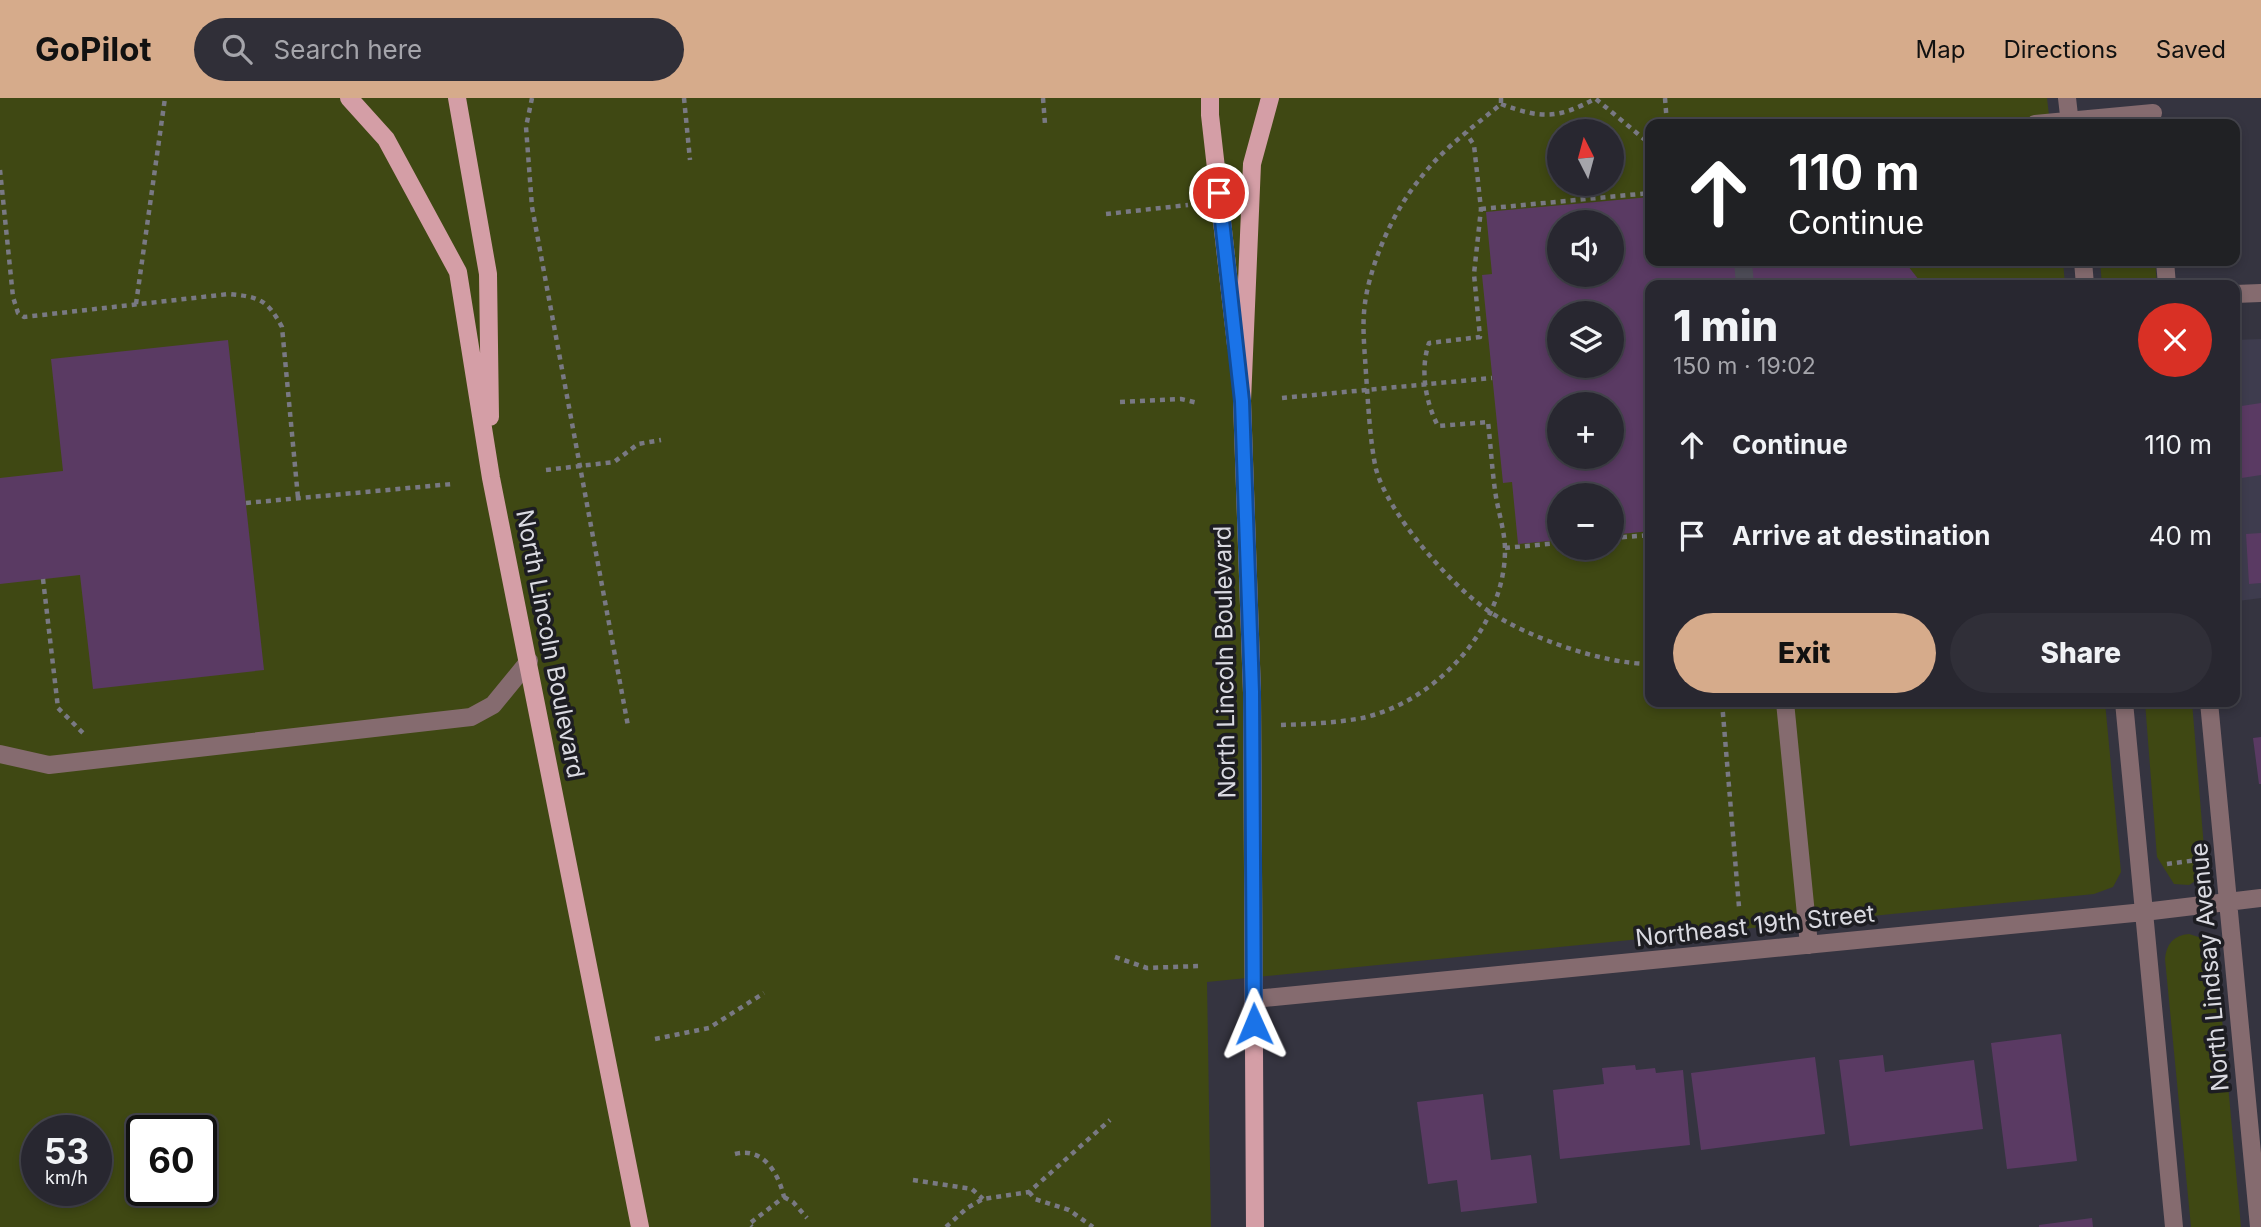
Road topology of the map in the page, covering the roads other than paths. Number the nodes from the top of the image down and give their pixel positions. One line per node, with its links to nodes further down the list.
1 (349, 98): 12 (main road, North Lincoln Boulevard)
2 (457, 98): 12 (main road)
3 (1210, 98): 11 (main road)
4 (1270, 98): 11 (main road, North Lincoln Boulevard)
5 (2067, 98): 7 (street)
6 (2153, 112): 8 (street)
7 (2070, 119)
8 (2100, 119)
9 (2261, 293): 10 (street)
10 (2240, 294)
11 (1242, 401): 22 (main road, North Lincoln Boulevard)
12 (491, 478): 13 (main road, North Lincoln Boulevard)
13 (529, 662): 17 (street); 23 (main road, North Lincoln Boulevard)
14 (1785, 707): 21 (street)
15 (2124, 707): 20 (street)
16 (2210, 707): 19 (street, North Lindsay Avenue)
17 (0, 754)
18 (2261, 898): 19 (street, Northeast 19th Street)
19 (2229, 902): 20 (street, Northeast 19th Street); 26 (street, North Lindsay Avenue)
20 (2144, 912): 21 (street, Northeast 19th Street); 25 (street)
21 (1809, 945): 22 (street, Northeast 19th Street)
22 (1254, 999): 24 (main road, North Lincoln Boulevard)
23 (640, 1227)
24 (1255, 1227)
25 (2174, 1227)
26 (2259, 1227)

